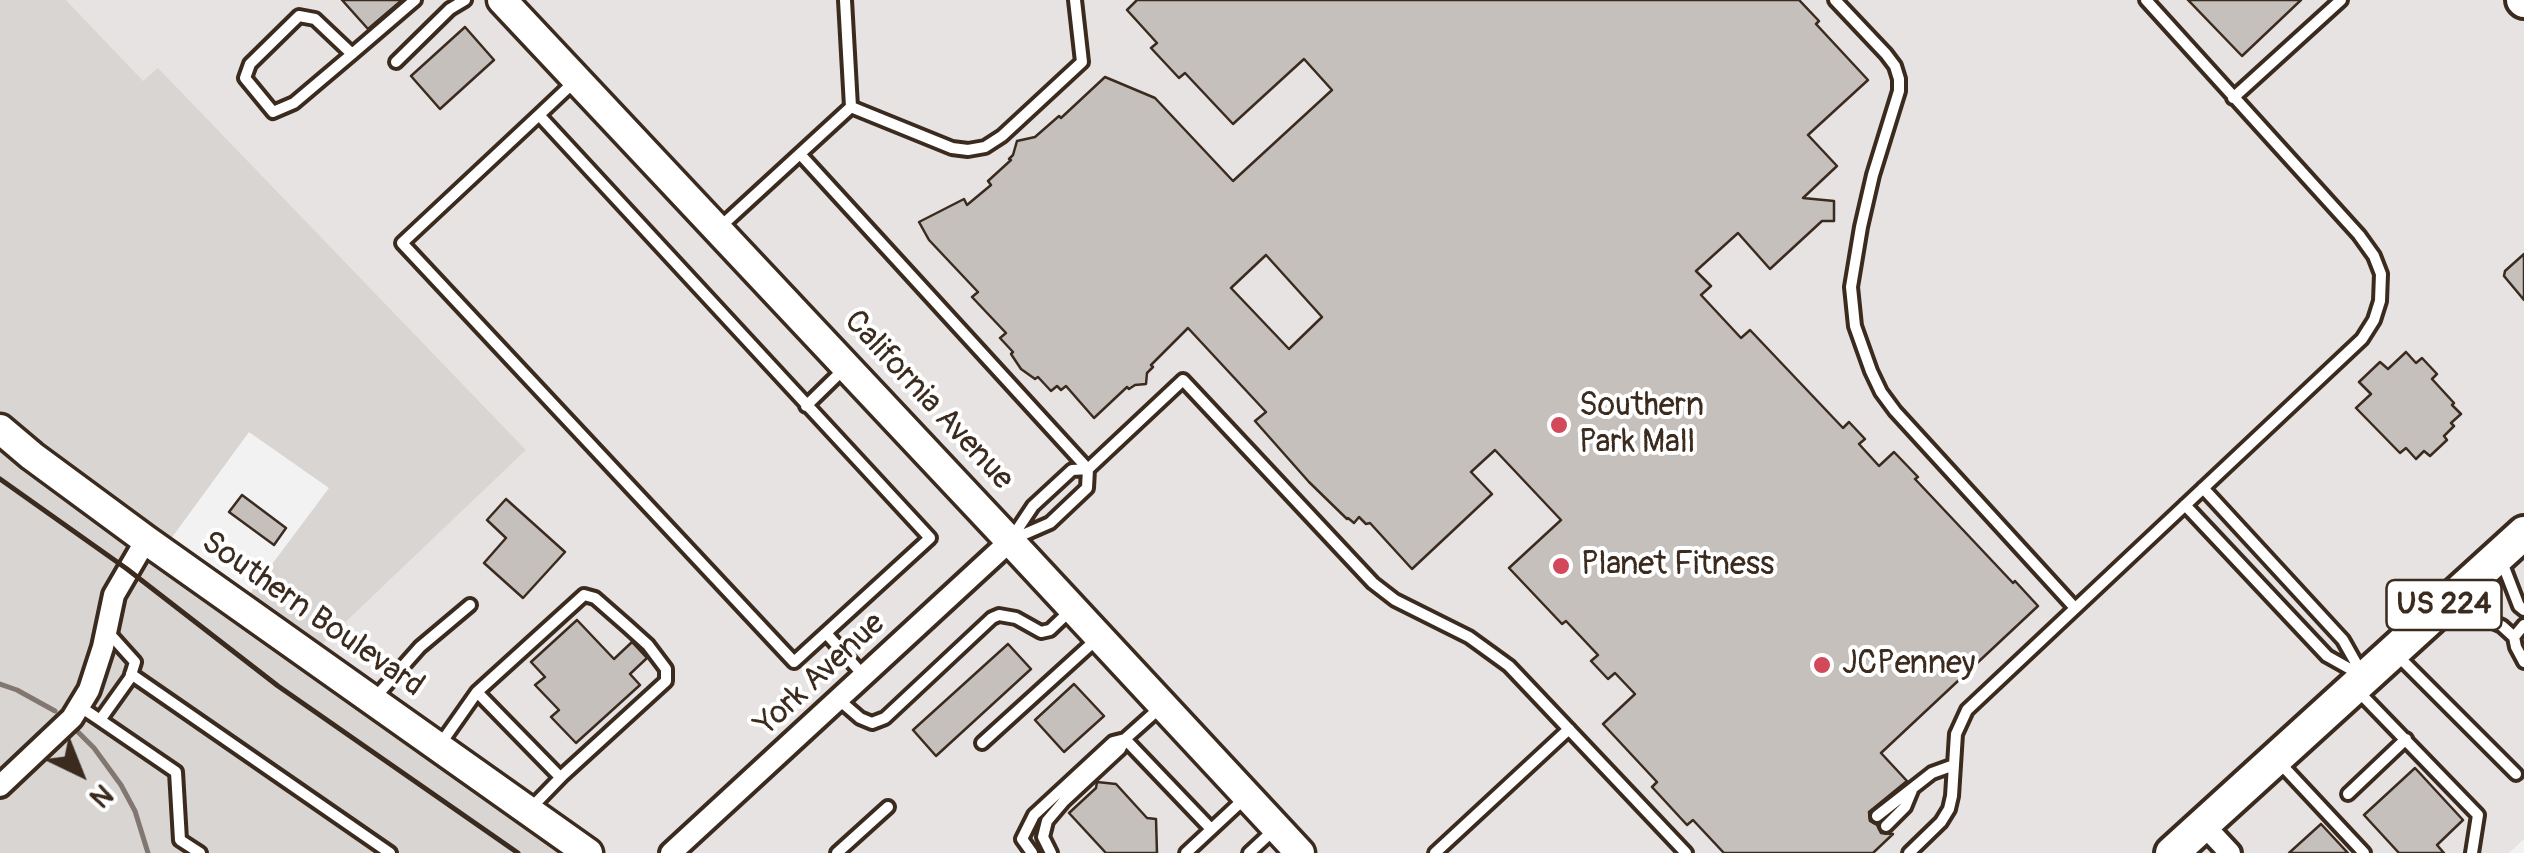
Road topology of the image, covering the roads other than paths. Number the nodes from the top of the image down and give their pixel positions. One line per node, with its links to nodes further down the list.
1 (415, 0): 9 (lane)
2 (465, 0): 10 (lane)
3 (502, 0): 11 (street, California Avenue)
4 (845, 0): 13 (lane)
5 (1075, 0): 13 (lane)
6 (1836, 0): 29 (lane)
7 (2146, 0): 12 (lane)
8 (2338, 0): 12 (lane)
9 (352, 54): 9 (lane)
10 (396, 62)
11 (577, 79): 14 (lane); 16 (street, California Avenue)
12 (2233, 98): 21 (lane)
13 (851, 107): 15 (lane)
14 (539, 114): 18 (lane); 33 (lane)
15 (800, 154): 16 (lane); 20 (lane)
16 (718, 229): 17 (street, California Avenue)
17 (846, 366): 18 (lane); 24 (street, California Avenue)
18 (806, 406): 33 (lane)
19 (0, 429): 23 (street, Southern Boulevard)
20 (1088, 468): 24 (lane); 24 (lane); 47 (lane)
21 (2203, 488): 22 (lane); 40 (lane)
22 (2185, 505): 29 (lane); 40 (lane)
23 (146, 540): 32 (street); 43 (street, Southern Boulevard)
24 (1010, 541): 28 (street, California Avenue); 39 (street, York Avenue)
25 (2512, 544): 26 (main road, US 224); 30 (lane)
26 (2448, 602): 35 (lane); 36 (main road, US 224)
27 (470, 604): 43 (lane)
28 (1074, 608): 34 (street, California Avenue); 42 (lane)
29 (2075, 608): 53 (lane)
30 (2524, 610)
31 (2524, 624): 35 (lane)
32 (106, 631): 38 (lane); 45 (street)
33 (826, 633): 39 (lane)
34 (1100, 637): 44 (street, California Avenue); 50 (lane)
35 (2514, 637): 37 (lane)
36 (2392, 651): 40 (main road, US 224); 54 (lane)
37 (2524, 662)
38 (131, 674): 46 (lane); 68 (lane)
39 (864, 676): 42 (street, York Avenue)
40 (2359, 682): 49 (lane); 52 (main road, US 224)
41 (477, 692): 51 (lane); 55 (lane); 55 (lane)
42 (838, 699): 70 (street, York Avenue)
43 (373, 701): 51 (street, Southern Boulevard)
44 (1163, 705): 48 (lane); 59 (street, California Avenue)
45 (80, 706): 46 (lane); 56 (street)
46 (100, 720): 67 (lane)
47 (1569, 729): 77 (lane); 78 (lane)
48 (1124, 739): 66 (lane); 72 (lane); 73 (lane)
49 (2406, 739): 58 (lane); 83 (lane)
50 (982, 743)
51 (438, 747): 61 (street, Southern Boulevard)
52 (2276, 758): 63 (main road, US 224); 82 (lane)
53 (1954, 765): 57 (lane); 79 (lane)
54 (2516, 774)
55 (560, 777): 61 (lane)
56 (0, 786)
57 (1913, 790): 62 (lane); 64 (lane)
58 (2348, 794)
59 (1247, 796): 65 (street, California Avenue); 66 (lane)
60 (888, 807): 71 (lane)
61 (528, 811): 69 (street, Southern Boulevard)
62 (1877, 816)
63 (2203, 824): 80 (main road, US 224); 81 (street)
64 (1886, 826)
65 (1276, 828): 75 (lane); 76 (street, California Avenue)
66 (1211, 830): 74 (lane)
67 (200, 853)
68 (390, 853)
69 (588, 853)
70 (671, 853)
71 (837, 853)
72 (1032, 853)
73 (1051, 853)
74 (1186, 853)
75 (1249, 853)
76 (1300, 853)
77 (1435, 853)
78 (1686, 853)
79 (1908, 853)
80 (2172, 853)
81 (2230, 853)
82 (2364, 853)
83 (2472, 853)

